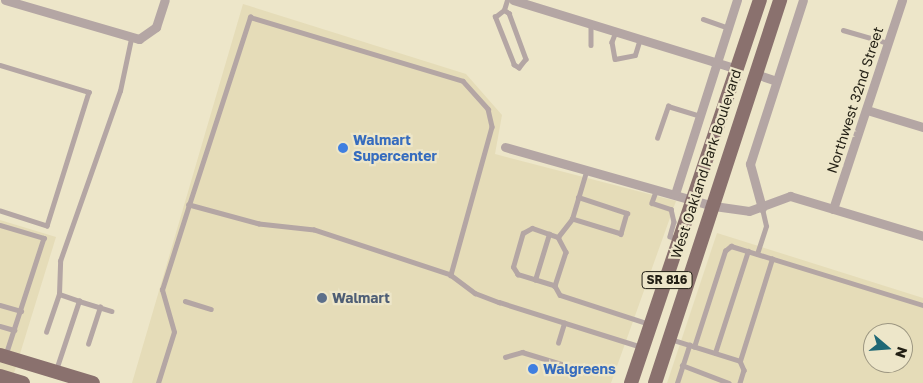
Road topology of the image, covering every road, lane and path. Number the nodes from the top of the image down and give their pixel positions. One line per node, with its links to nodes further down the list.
1 (5, 0): 17 (street)
2 (164, 0): 17 (street)
3 (507, 0): 11 (lane)
4 (513, 0): 10 (street)
5 (738, 0): 14 (street)
6 (760, 0): 23 (main road, West Oakland Park Boulevard / SR 816)
7 (780, 0): 24 (main road, West Oakland Park Boulevard / SR 816)
8 (803, 0): 25 (street)
9 (902, 0): 19 (street, Northwest 32nd Street)
10 (531, 3): 13 (street)
11 (504, 10): 11 (lane)
12 (703, 19): 14 (lane)
13 (591, 24): 16 (street); 20 (lane)
14 (729, 28): 21 (street)
15 (842, 30): 19 (lane)
16 (616, 32): 18 (street); 18 (lane)
17 (131, 39): 53 (lane)
18 (640, 39): 21 (street)
19 (888, 43): 26 (street, Northwest 32nd Street)
20 (591, 45)
21 (718, 63): 23 (street); 27 (street)
22 (0, 64): 40 (lane)
23 (737, 69): 35 (main road, West Oakland Park Boulevard / SR 816)
24 (756, 74): 25 (street); 37 (main road, West Oakland Park Boulevard / SR 816)
25 (776, 81): 38 (street)
26 (867, 110): 28 (street); 39 (street, Northwest 32nd Street)
27 (700, 116): 29 (lane); 33 (street)
28 (923, 127)
29 (657, 138)
30 (505, 147): 31 (street)
31 (586, 172): 32 (street); 34 (lane)
32 (657, 187): 33 (street); 46 (lane)
33 (675, 194): 35 (street)
34 (578, 198): 41 (lane); 41 (lane)
35 (696, 200): 37 (street); 46 (main road, West Oakland Park Boulevard / SR 816)
36 (189, 205): 50 (lane); 50 (lane); 82 (lane)
37 (714, 206): 38 (street); 67 (main road, West Oakland Park Boulevard / SR 816)
38 (762, 208): 39 (street); 48 (lane)
39 (833, 209): 44 (street)
40 (0, 211)
41 (572, 219): 45 (lane)
42 (0, 225): 60 (lane)
43 (549, 234): 45 (lane); 51 (lane); 51 (lane)
44 (923, 236)
45 (558, 237): 52 (lane)
46 (681, 241): 63 (main road, West Oakland Park Boulevard / SR 816)
47 (748, 251): 48 (lane); 70 (lane); 72 (lane)
48 (757, 254): 49 (lane)
49 (772, 259): 56 (lane); 75 (lane)
50 (451, 275): 62 (lane)
51 (535, 280): 52 (lane)
52 (555, 286): 63 (lane)
53 (59, 294): 54 (lane); 66 (lane)
54 (79, 301): 58 (lane); 77 (lane)
55 (185, 301): 59 (lane)
56 (923, 304)
57 (0, 305): 60 (lane)
58 (100, 307): 61 (lane); 69 (lane)
59 (211, 308)
60 (20, 311): 65 (lane)
61 (112, 311)
62 (564, 323): 68 (lane); 71 (lane)
63 (651, 324): 71 (main road, West Oakland Park Boulevard / SR 816)
64 (0, 326): 65 (lane)
65 (14, 330): 73 (lane)
66 (46, 332)
67 (670, 339): 70 (lane); 84 (main road, West Oakland Park Boulevard / SR 816)
68 (558, 343)
69 (88, 344)
70 (691, 346): 72 (lane); 76 (lane)
71 (643, 347): 83 (main road, West Oakland Park Boulevard / SR 816)
72 (715, 353): 75 (lane)
73 (3, 356): 77 (main road)
74 (505, 357): 78 (lane)
75 (740, 361): 87 (lane)
76 (682, 365): 85 (lane); 86 (lane)
77 (56, 372): 81 (main road)
78 (588, 372)
79 (0, 376): 80 (main road)
80 (23, 383)
81 (92, 383)
82 (158, 383)
83 (631, 383)
84 (655, 383)
85 (677, 383)
86 (729, 383)
87 (740, 383)

